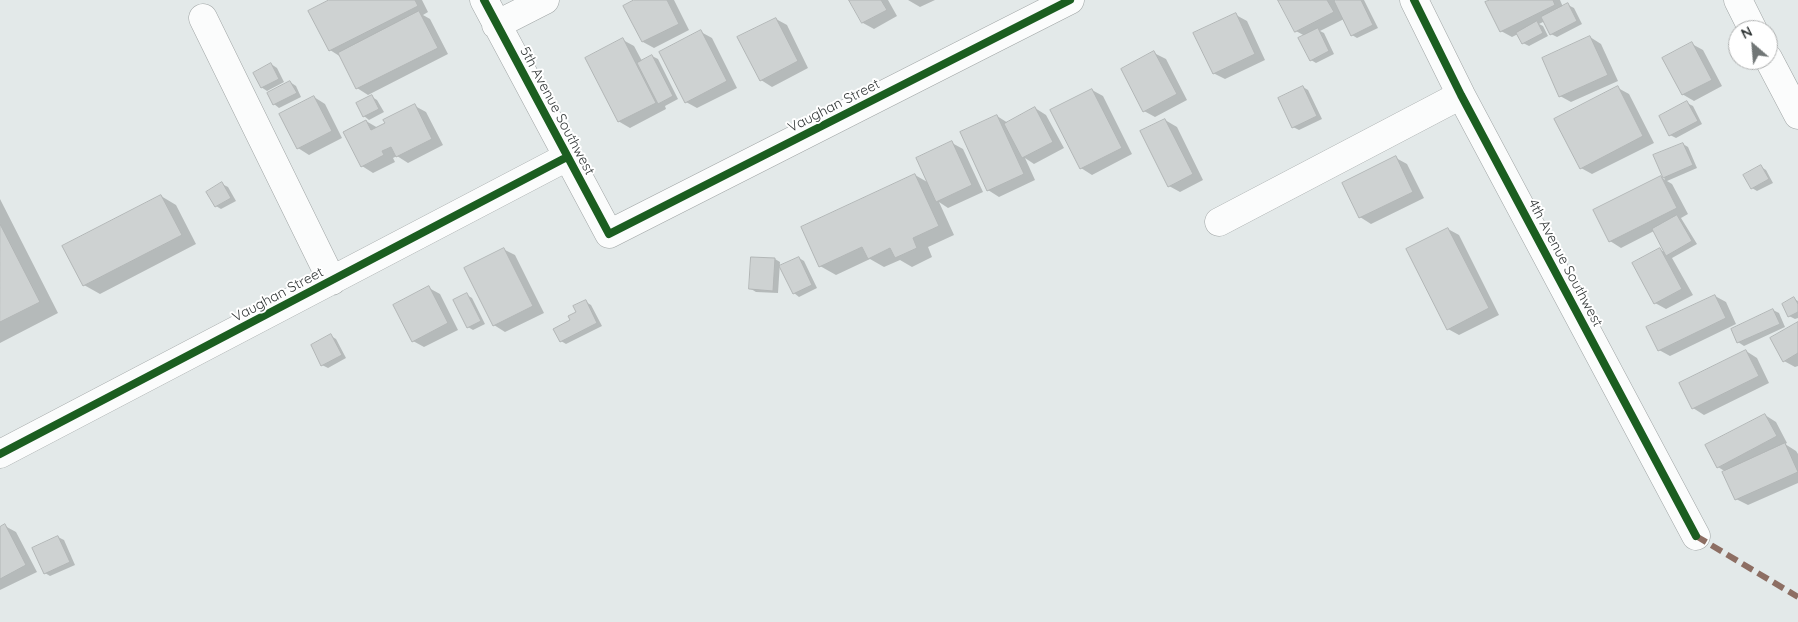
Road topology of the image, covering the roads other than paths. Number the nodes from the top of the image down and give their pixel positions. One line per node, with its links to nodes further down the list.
1 (484, 0): 8 (street, 5th Avenue Southwest)
2 (545, 0): 8 (street)
3 (1070, 0): 14 (street, Vaughan Street)
4 (1414, 0): 10 (street, 4th Avenue Southwest)
5 (1738, 0): 7 (street)
6 (203, 18): 15 (street)
7 (1748, 20)
8 (496, 25): 12 (street, 5th Avenue Southwest)
9 (1774, 70): 11 (street)
10 (1461, 95): 13 (street); 17 (street, 4th Avenue Southwest)
11 (1798, 115)
12 (567, 157): 14 (street, 5th Avenue Southwest); 15 (street, Vaughan Street)
13 (1220, 222)
14 (609, 234)
15 (332, 281): 16 (street, Vaughan Street)
16 (0, 454)
17 (1696, 536)

